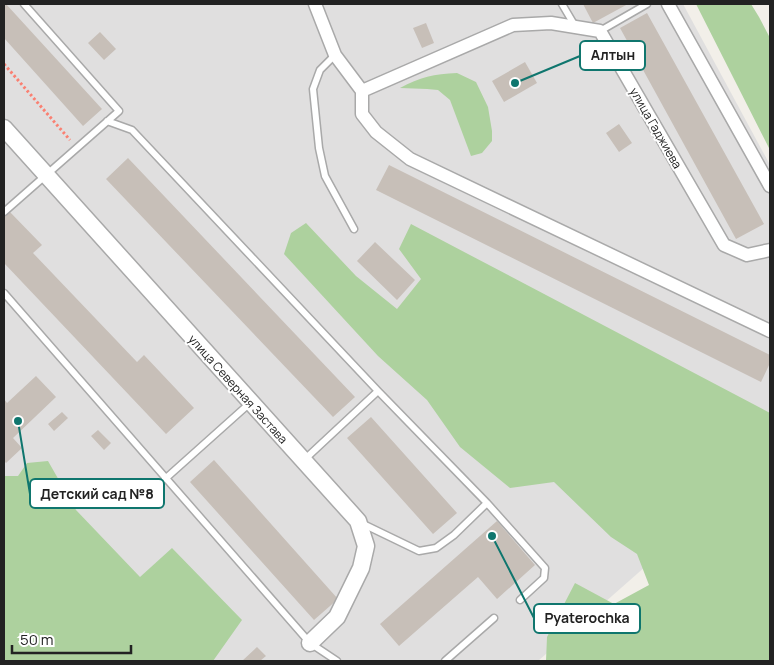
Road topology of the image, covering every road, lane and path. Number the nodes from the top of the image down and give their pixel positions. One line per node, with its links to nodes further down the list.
1 (24, 4): 11 (lane)
2 (315, 4): 8 (street)
3 (562, 4): 6 (lane)
4 (646, 4): 7 (lane)
5 (668, 4): 15 (street)
6 (576, 28): 7 (street); 10 (street)
7 (600, 31): 18 (street, улица Гаджиева)
8 (335, 55): 10 (street); 17 (lane)
9 (4, 64): 13 (path)
10 (362, 91): 20 (street)
11 (107, 121): 13 (lane); 21 (lane)
12 (4, 128): 14 (street, улица Северная Застава)
13 (77, 148): 14 (lane)
14 (47, 175): 16 (lane); 22 (street, улица Северная Застава)
15 (770, 186)
16 (4, 212)
17 (354, 229)
18 (770, 250)
19 (4, 293): 24 (lane)
20 (770, 331)
21 (378, 391): 23 (lane); 25 (lane)
22 (250, 403): 23 (street, улица Северная Застава); 24 (lane)
23 (303, 460): 26 (street, улица Северная Застава)
24 (165, 479): 29 (lane)
25 (487, 503): 26 (lane); 27 (lane)
26 (358, 522): 29 (street, улица Северная Застава)
27 (520, 600)
28 (494, 618): 31 (lane)
29 (310, 643): 30 (lane)
30 (337, 661)
31 (445, 661)

